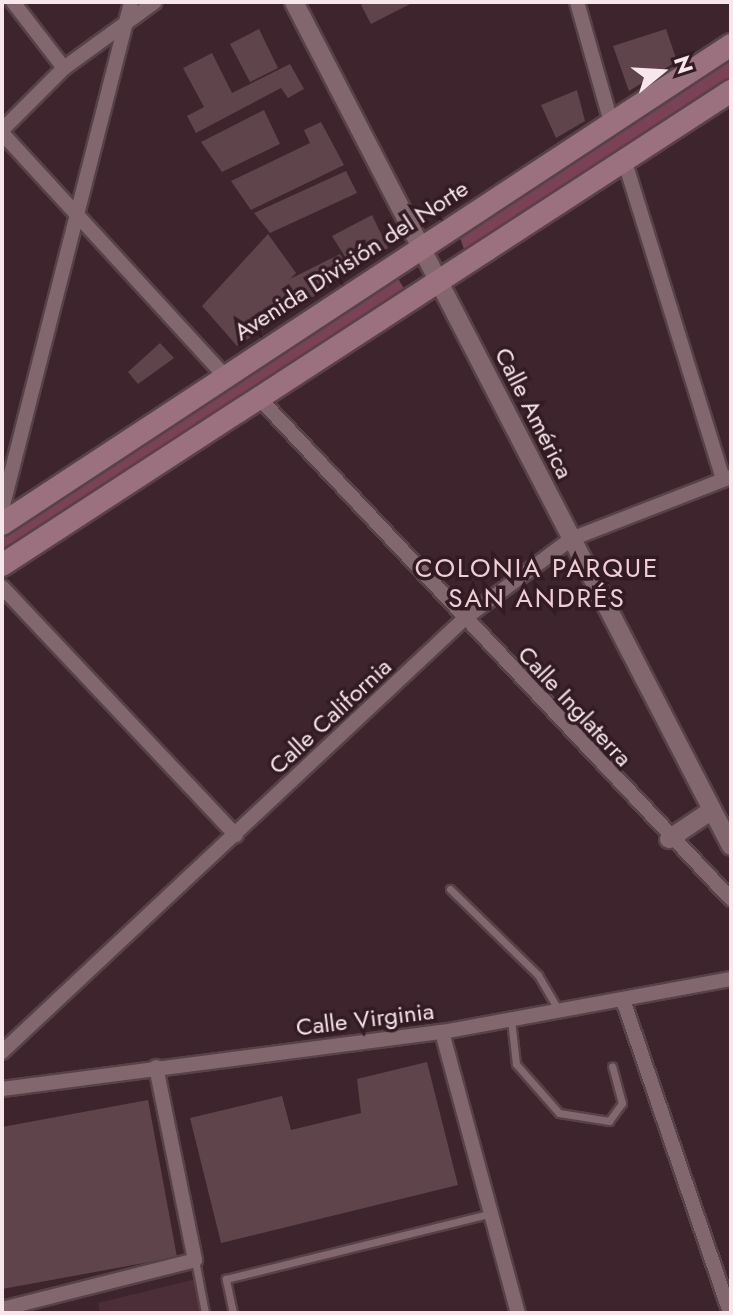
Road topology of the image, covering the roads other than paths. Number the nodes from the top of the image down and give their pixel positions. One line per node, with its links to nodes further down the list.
1 (13, 2): 7 (street)
2 (155, 2): 5 (street)
3 (294, 2): 13 (street, Calle América)
4 (577, 2): 9 (street)
5 (130, 9): 7 (street); 12 (street)
6 (731, 45): 9 (main road, Avenida División del Norte)
7 (64, 68): 10 (street)
8 (731, 91): 11 (main road)
9 (611, 122): 13 (main road, Avenida División del Norte)
10 (2, 132): 12 (street)
11 (624, 159): 14 (main road); 17 (street)
12 (75, 212): 15 (street); 18 (street)
13 (420, 245): 14 (street, Calle América); 15 (main road, Avenida División del Norte)
14 (440, 281): 16 (main road); 20 (street, Calle América)
15 (224, 375): 19 (main road, Avenida División del Norte)
16 (259, 398): 21 (main road); 23 (street, Calle Inglaterra)
17 (727, 478): 20 (street, Calle California)
18 (2, 509)
19 (2, 524)
20 (571, 539): 23 (street, Calle California); 24 (street, Calle América)
21 (2, 565)
22 (2, 587): 25 (street)
23 (464, 619): 25 (street, Calle California); 26 (street, Calle Inglaterra)
24 (712, 810): 26 (street); 27 (street, Calle América)
25 (236, 835): 35 (street, Calle California)
26 (669, 839): 29 (street, Calle Inglaterra)
27 (731, 846)
28 (450, 889): 32 (lane)
29 (731, 899)
30 (731, 979): 31 (street, Calle Virginia)
31 (623, 1000): 32 (street, Calle Virginia); 45 (street)
32 (559, 1011): 33 (street, Calle Virginia)
33 (511, 1020): 34 (street, Calle Virginia); 36 (lane)
34 (442, 1032): 37 (street, Calle Virginia); 39 (street)
35 (2, 1052)
36 (612, 1066)
37 (156, 1067): 38 (street, Calle Virginia); 40 (street)
38 (2, 1089)
39 (493, 1213): 43 (lane); 44 (street)
40 (195, 1260): 41 (street); 42 (lane)
41 (2, 1309)
42 (205, 1313)
43 (233, 1313)
44 (518, 1313)
45 (730, 1313)

